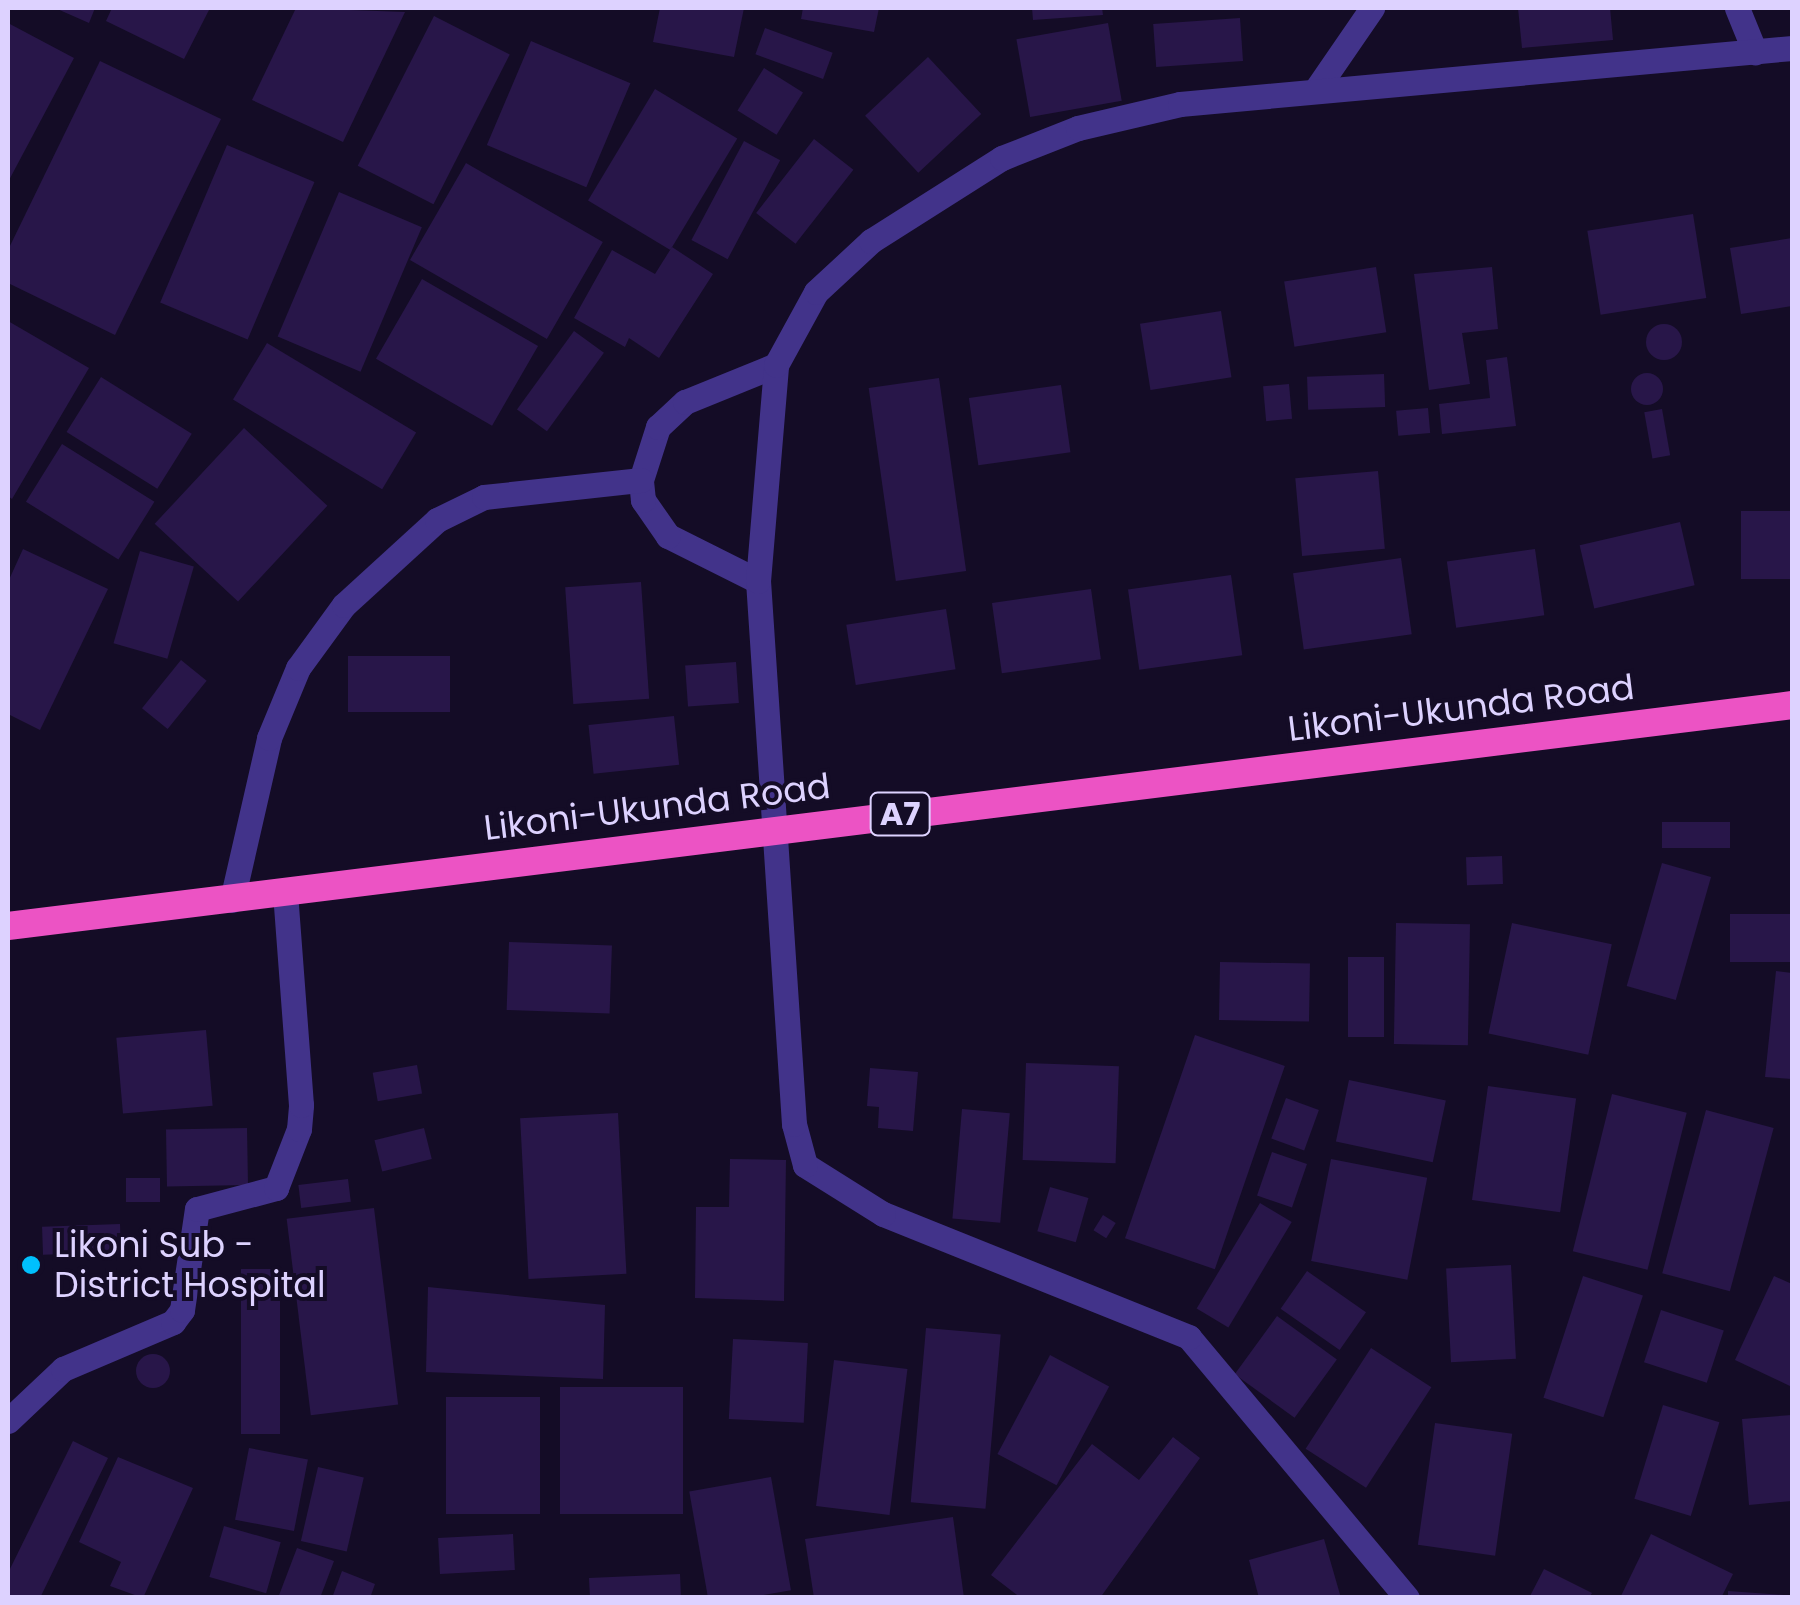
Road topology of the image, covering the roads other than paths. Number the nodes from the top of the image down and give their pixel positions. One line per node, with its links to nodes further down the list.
1 (1372, 8): 5 (street)
2 (1737, 8): 4 (street)
3 (1792, 48): 4 (street)
4 (1756, 52): 5 (street)
5 (1315, 90): 6 (street)
6 (776, 364): 7 (street); 8 (street)
7 (640, 480): 8 (street); 12 (street)
8 (758, 581): 10 (street)
9 (1792, 705): 10 (highway, Likoni-Ukunda Road / A7)
10 (776, 829): 11 (highway, Likoni-Ukunda Road / A7); 15 (street)
11 (285, 894): 12 (highway, Likoni-Ukunda Road / A7); 14 (street)
12 (232, 900): 13 (highway, Likoni-Ukunda Road / A7)
13 (8, 926)
14 (8, 1422)
15 (1407, 1598)

